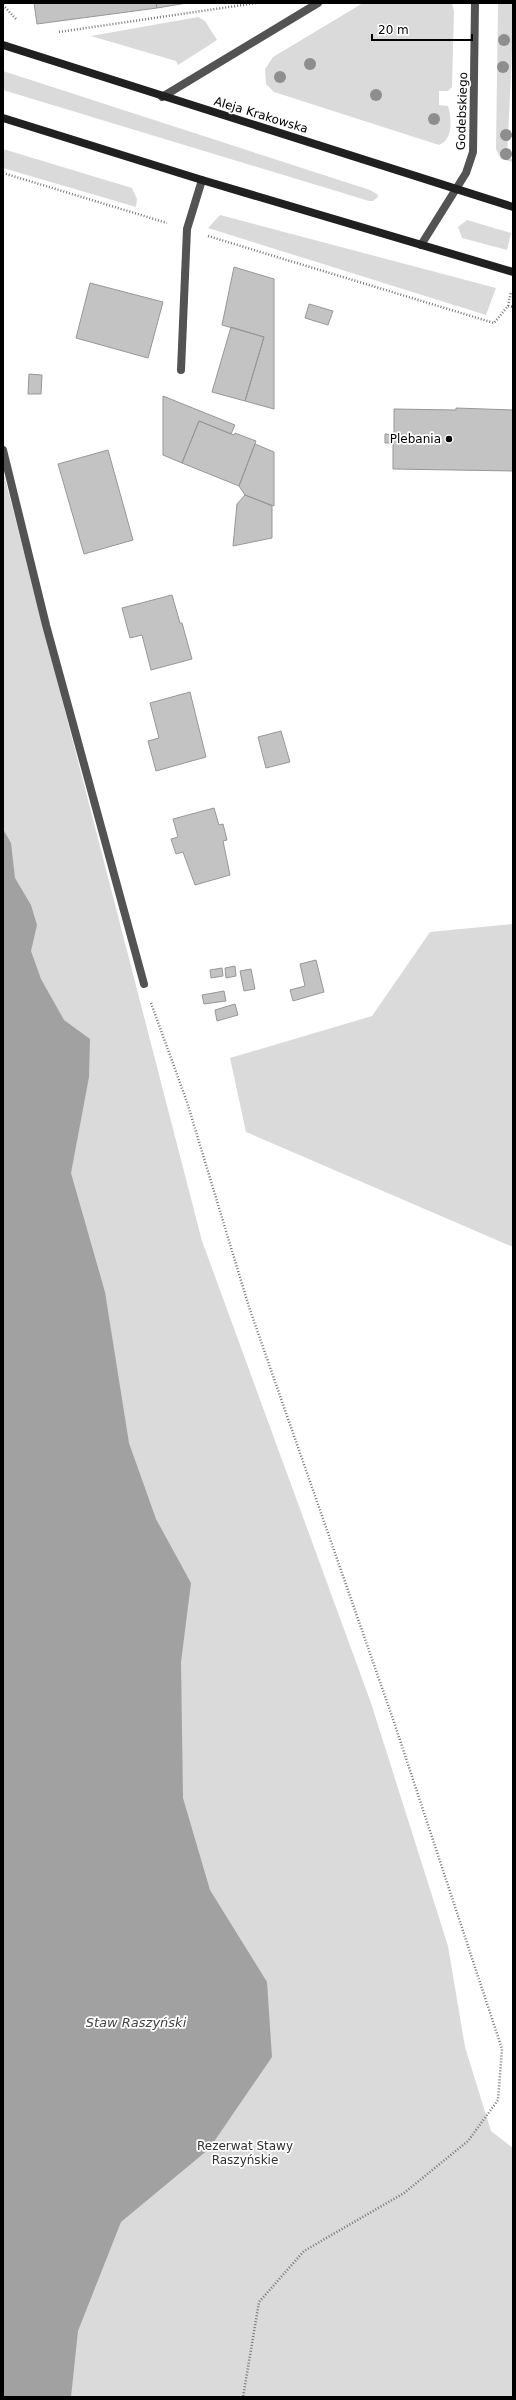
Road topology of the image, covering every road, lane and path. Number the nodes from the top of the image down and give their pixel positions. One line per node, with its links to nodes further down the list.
1 (256, 3): 8 (path)
2 (318, 3): 10 (street)
3 (471, 3): 6 (street, Godebskiego)
4 (475, 3): 6 (street, Godebskiego)
5 (3, 5): 7 (path)
6 (475, 12): 14 (street, Godebskiego)
7 (16, 19)
8 (59, 32)
9 (3, 45): 10 (main road, Aleja Krakowska)
10 (162, 97): 14 (main road, Aleja Krakowska)
11 (3, 118): 13 (main road)
12 (3, 173): 16 (path)
13 (202, 180): 16 (street); 17 (main road)
14 (456, 189): 15 (main road, Aleja Krakowska); 17 (street, Godebskiego)
15 (513, 207)
16 (188, 229): 20 (path); 22 (street)
17 (421, 245): 18 (main road)
18 (513, 272)
19 (512, 290): 20 (path)
20 (508, 306): 21 (path)
21 (513, 307)
22 (182, 370)
23 (3, 450): 24 (street)
24 (144, 984): 25 (path)
25 (243, 2397)

